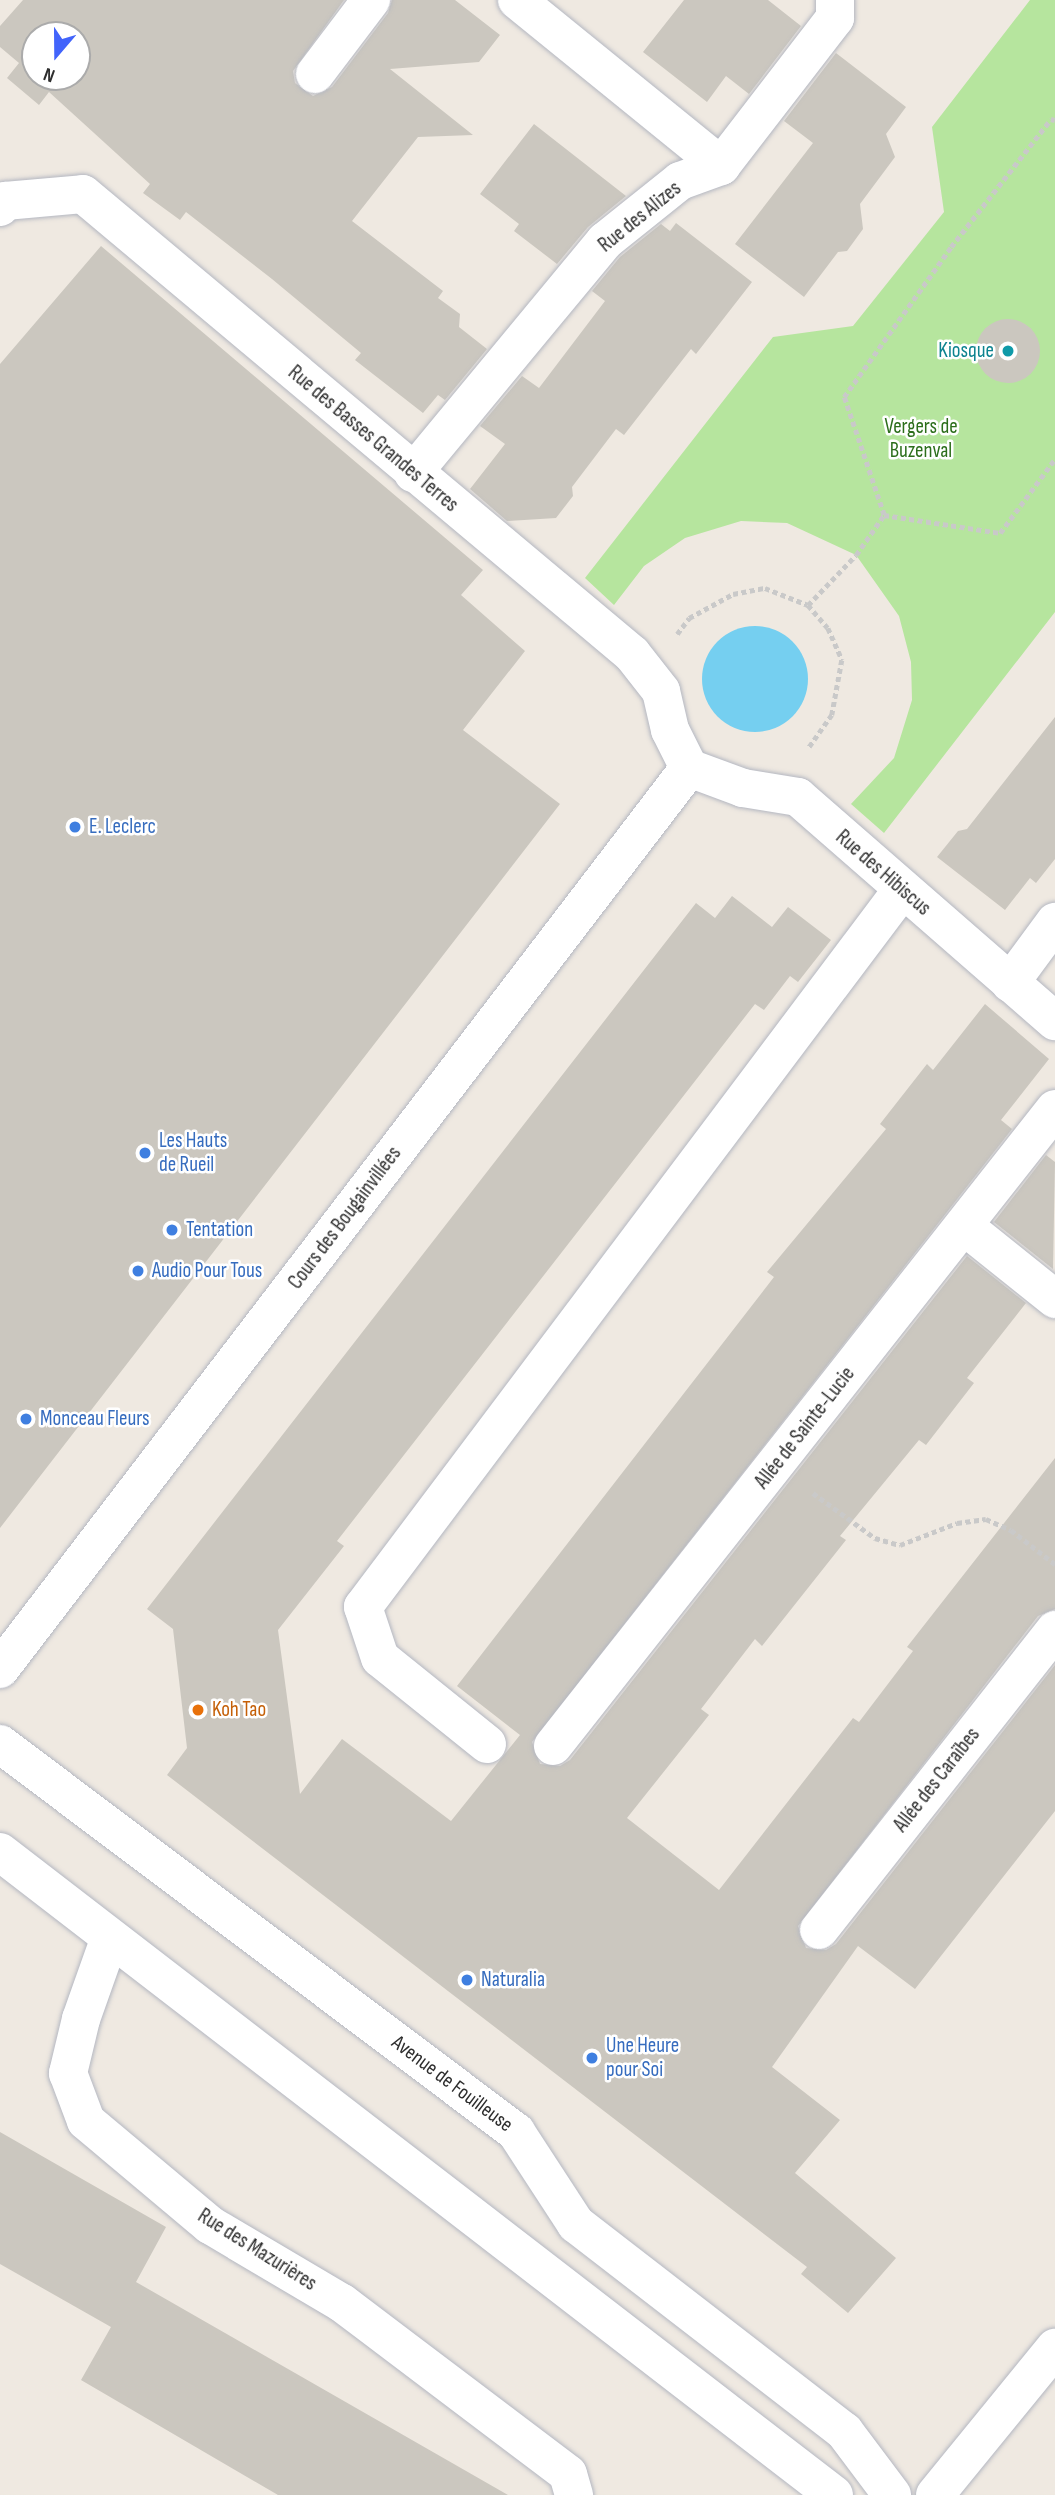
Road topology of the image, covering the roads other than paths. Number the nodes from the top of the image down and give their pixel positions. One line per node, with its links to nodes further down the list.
1 (371, 0): 4 (street)
2 (517, 0): 5 (street)
3 (835, 0): 5 (street)
4 (315, 74)
5 (721, 166): 7 (street, Rue des Alizes)
6 (0, 207): 7 (street, Rue des Basses Grandes Terres)
7 (413, 473): 8 (street, Rue des Basses Grandes Terres)
8 (689, 768): 9 (street, Rue des Hibiscus); 17 (street, Cours des Bougainvillées)
9 (902, 890): 11 (street, Rue des Hibiscus); 19 (street)
10 (1055, 922): 11 (street)
11 (1010, 983): 12 (street, Rue des Hibiscus)
12 (1055, 1021)
13 (1055, 1109): 14 (street, Allée de Sainte-Lucie)
14 (964, 1226): 15 (street); 20 (street, Allée de Sainte-Lucie)
15 (1055, 1299)
16 (1055, 1630): 22 (street, Allée des Caraïbes)
17 (0, 1669)
18 (0, 1744): 27 (street, Avenue de Fouilleuse)
19 (487, 1744)
20 (553, 1746)
21 (0, 1852): 23 (street)
22 (820, 1930)
23 (109, 1940): 25 (street, Rue des Mazurières); 26 (street)
24 (1055, 2348): 28 (street)
25 (574, 2495)
26 (834, 2495)
27 (892, 2495)
28 (935, 2495)

